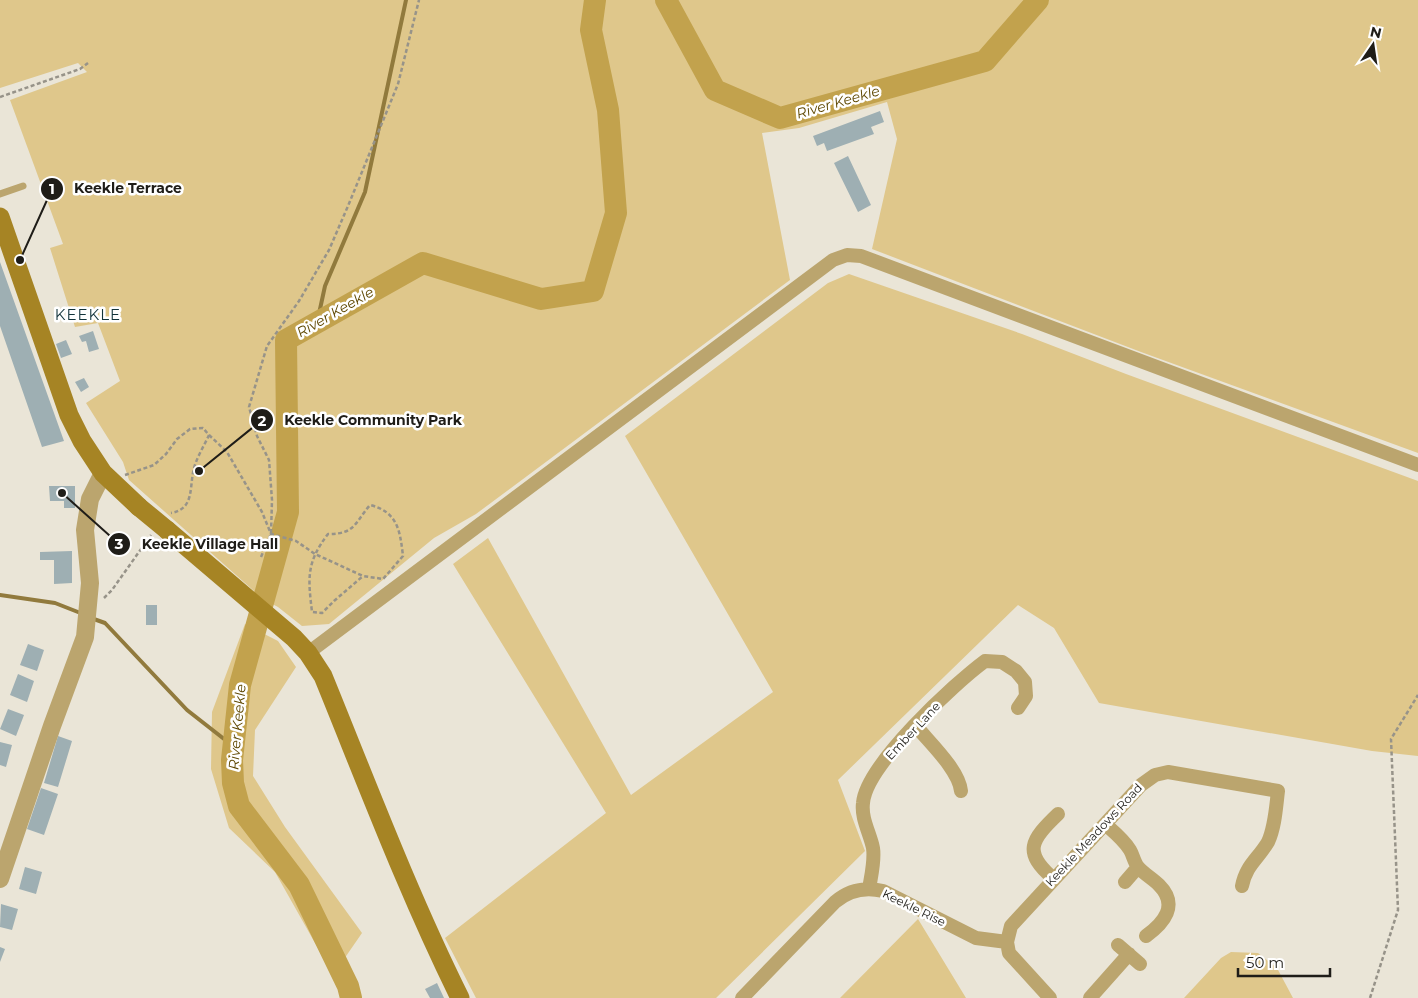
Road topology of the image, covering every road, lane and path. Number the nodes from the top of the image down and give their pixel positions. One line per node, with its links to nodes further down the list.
1 (418, 0): 11 (path)
2 (88, 63): 3 (path)
3 (0, 97)
4 (23, 186): 5 (lane)
5 (0, 194)
6 (0, 218): 9 (main road)
7 (209, 435): 9 (path); 10 (path); 11 (path)
8 (1418, 465): 16 (street)
9 (109, 478): 10 (main road, bridge); 15 (street)
10 (163, 524): 15 (path); 16 (main road)
11 (271, 534): 12 (path); 13 (path)
12 (315, 554): 14 (path); 14 (path); 14 (path)
13 (261, 557)
14 (363, 576)
15 (89, 606): 24 (street)
16 (308, 653): 32 (main road)
17 (1418, 695): 36 (path)
18 (1018, 708): 19 (street, Ember Lane)
19 (916, 726): 20 (street); 28 (street, Ember Lane)
20 (961, 792)
21 (1058, 814): 25 (street)
22 (1106, 824): 23 (street); 25 (street, Keekle Meadows Road); 27 (street, Keekle Meadows Road)
23 (1138, 867): 26 (street); 29 (street)
24 (0, 879)
25 (1054, 879): 30 (street, Keekle Meadows Road)
26 (1125, 882)
27 (1242, 886)
28 (869, 889): 30 (street, Keekle Rise); 33 (street, Keekle Rise)
29 (1146, 936)
30 (1007, 942): 34 (street)
31 (1140, 964): 35 (street)
32 (460, 998)
33 (742, 998)
34 (1050, 998)
35 (1090, 998)
36 (1370, 998)

